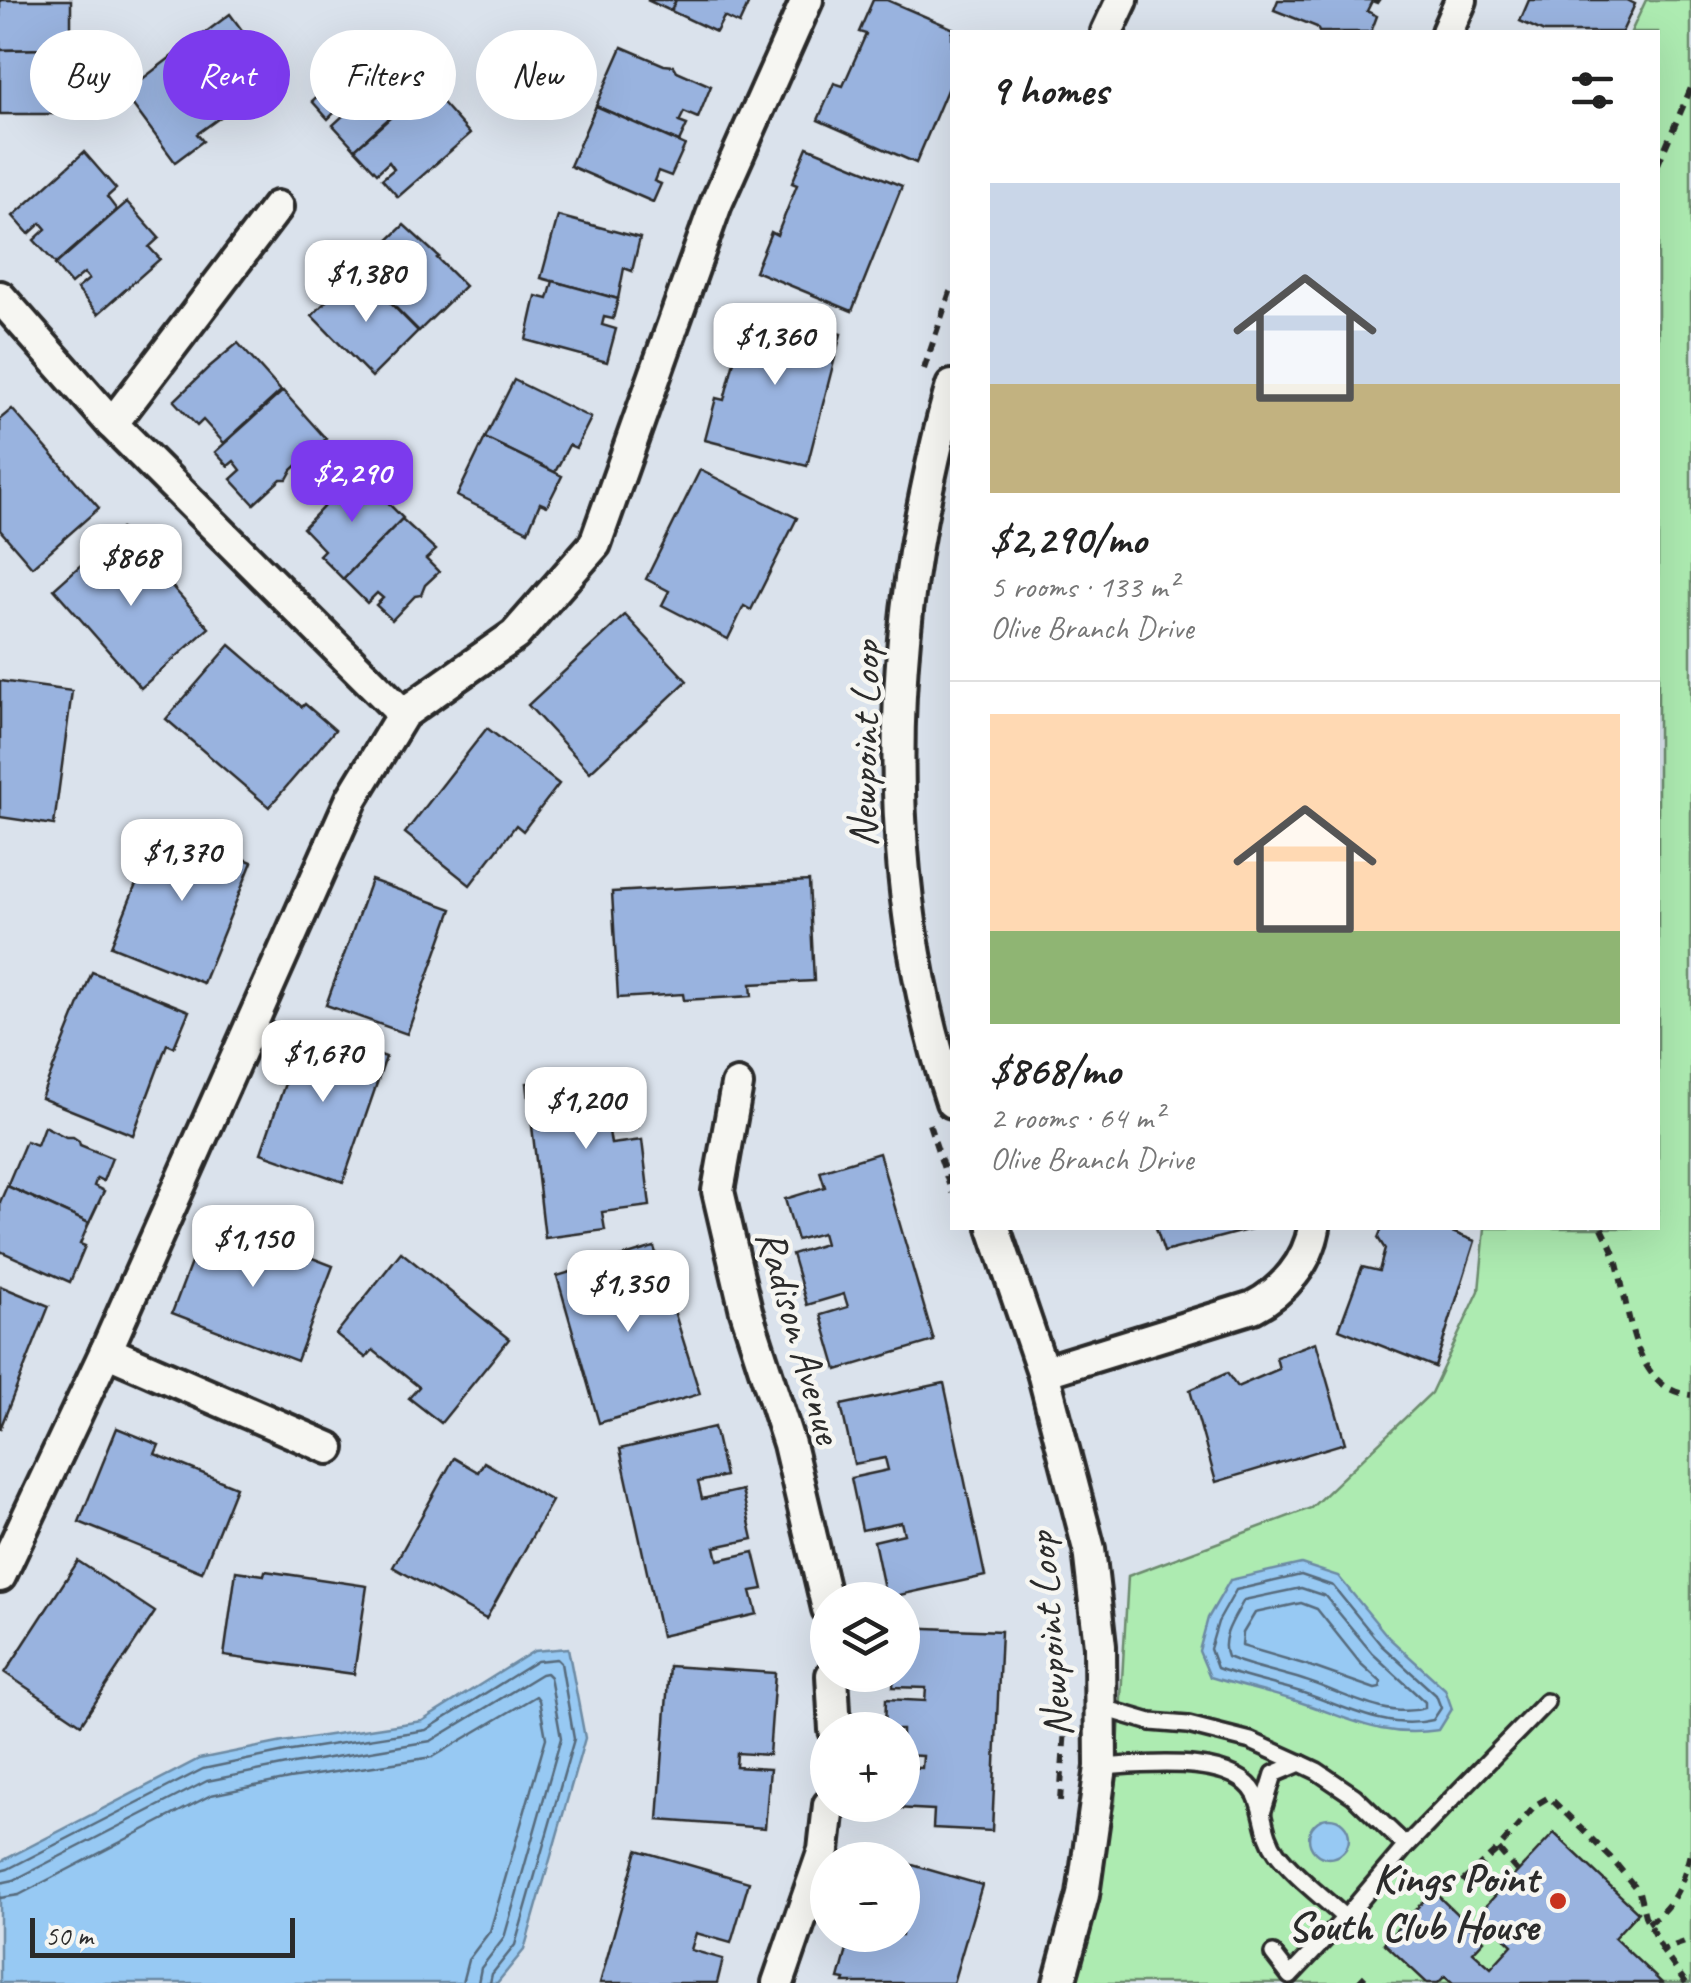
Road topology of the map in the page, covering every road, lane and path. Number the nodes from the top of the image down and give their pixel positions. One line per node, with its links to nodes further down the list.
1 (807, 0): 12 (street)
2 (1122, 0): 4 (street)
3 (1462, 0): 5 (street)
4 (1108, 30)
5 (1448, 30)
6 (1691, 88): 7 (path)
7 (1660, 159)
8 (278, 207): 11 (street)
9 (0, 297): 11 (street)
10 (950, 393): 14 (street, Newpoint Loop)
11 (112, 424): 12 (street)
12 (403, 714): 18 (street)
13 (736, 1086): 23 (street, Radison Avenue)
14 (950, 1094)
15 (995, 1230): 19 (street, Newpoint Loop)
16 (1313, 1230): 19 (street)
17 (1603, 1230): 20 (path)
18 (106, 1352): 21 (street); 22 (street)
19 (1043, 1372): 25 (street, Newpoint Loop)
20 (1691, 1395)
21 (329, 1448)
22 (0, 1576)
23 (821, 1582)
24 (1546, 1702): 32 (lane)
25 (1100, 1706): 27 (lane); 28 (street, Newpoint Loop)
26 (1065, 1715): 29 (path)
27 (1300, 1764): 30 (lane); 32 (lane)
28 (1101, 1767): 30 (lane); 45 (street, Newpoint Loop)
29 (1059, 1814)
30 (1262, 1814): 37 (lane)
31 (827, 1822): 44 (street)
32 (1406, 1846): 37 (lane)
33 (1498, 1849): 35 (path); 36 (path); 38 (path)
34 (1691, 1849): 38 (path)
35 (1517, 1872)
36 (1462, 1882)
37 (1345, 1918): 43 (lane)
38 (1648, 1923): 40 (path)
39 (1691, 1940): 40 (path)
40 (1662, 1950): 47 (path)
41 (1273, 1954): 43 (lane)
42 (1370, 1971): 46 (path)
43 (1287, 1980)
44 (778, 1983)
45 (1059, 1983)
46 (1358, 1983)
47 (1686, 1983)

